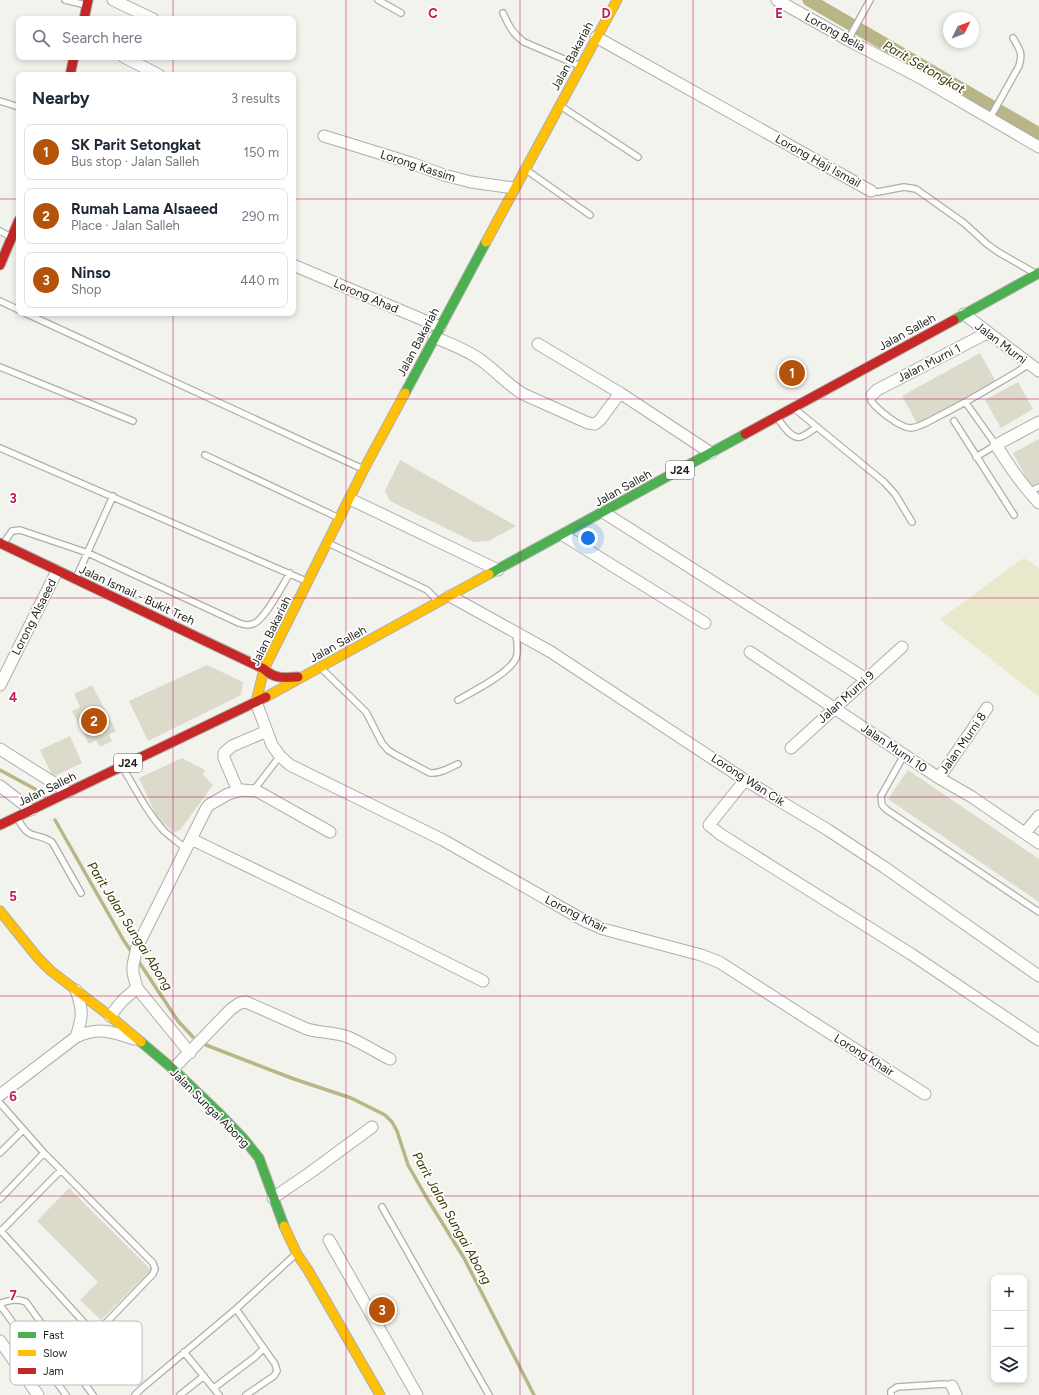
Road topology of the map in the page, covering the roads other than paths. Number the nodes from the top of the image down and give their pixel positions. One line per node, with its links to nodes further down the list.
1 (65, 0): 7 (lane)
2 (113, 0): 11 (street)
3 (378, 0): 8 (lane)
4 (616, 0): 13 (main road, Jalan Bakariah)
5 (777, 0): 12 (street, Lorong Belia)
6 (870, 0): 12 (lane)
7 (88, 3): 10 (main road)
8 (401, 13)
9 (503, 13): 17 (lane)
10 (85, 16)
11 (147, 16)
12 (850, 36): 23 (street, Lorong Belia)
13 (596, 37): 17 (main road, Jalan Bakariah); 29 (street, Lorong Haji Ismail)
14 (1013, 38): 23 (lane)
15 (73, 60): 18 (main road)
16 (130, 60): 19 (street)
17 (580, 66): 21 (main road, Jalan Bakariah)
18 (71, 72)
19 (153, 72)
20 (0, 102): 22 (lane)
21 (559, 105): 26 (lane); 27 (main road, Jalan Bakariah)
22 (16, 107)
23 (990, 118): 25 (street, Lorong Belia)
24 (324, 136): 28 (street, Lorong Kassim)
25 (1039, 147)
26 (638, 157)
27 (525, 169): 28 (main road, Jalan Bakariah); 30 (lane)
28 (514, 188): 41 (main road, Jalan Bakariah)
29 (871, 191): 36 (lane, Lorong Haji Ismail)
30 (590, 215)
31 (16, 227): 33 (main road)
32 (0, 232): 33 (lane)
33 (12, 237): 34 (main road)
34 (0, 265)
35 (296, 266): 41 (street, Lorong Ahad)
36 (1038, 274): 39 (main road, Jalan Salleh / J24)
37 (0, 301): 38 (lane)
38 (16, 309)
39 (964, 314): 42 (street, Jalan Murni); 50 (main road, Jalan Salleh / J24)
40 (32, 316): 61 (lane)
41 (440, 327): 43 (main road, Jalan Bakariah)
42 (987, 333): 46 (street, Jalan Murni); 48 (street, Jalan Murni 1)
43 (434, 337): 47 (street); 61 (main road, Jalan Bakariah)
44 (538, 344): 47 (street)
45 (0, 367): 52 (lane)
46 (1035, 367): 49 (lane)
47 (620, 393): 58 (street)
48 (872, 395): 49 (lane)
49 (966, 403): 56 (lane)
50 (793, 408): 51 (main road, Jalan Salleh / J24); 55 (lane)
51 (776, 417): 55 (lane); 58 (main road, Jalan Salleh / J24)
52 (134, 421)
53 (954, 421): 60 (lane)
54 (1039, 422): 56 (street)
55 (816, 427): 70 (lane)
56 (996, 445): 60 (lane); 63 (street)
57 (0, 448): 64 (lane)
58 (711, 453): 67 (main road, Jalan Salleh / J24)
59 (205, 455): 69 (lane)
60 (976, 457): 68 (lane)
61 (364, 469): 65 (main road, Jalan Bakariah)
62 (1039, 487): 63 (lane)
63 (1029, 492): 66 (street)
64 (114, 496): 74 (lane); 77 (lane)
65 (350, 499): 69 (main road, Jalan Bakariah); 75 (street)
66 (1039, 503)
67 (603, 512): 71 (main road, Jalan Salleh / J24); 89 (street)
68 (1014, 515)
69 (340, 519): 72 (main road, Jalan Bakariah)
70 (912, 522)
71 (562, 534): 75 (main road, Jalan Salleh / J24); 82 (street)
72 (328, 542): 79 (main road, Jalan Bakariah); 81 (lane)
73 (1, 545): 74 (lane); 76 (main road, Jalan Ismail - Bukit Treh)
74 (88, 553): 77 (lane); 78 (lane)
75 (498, 570): 80 (main road, Jalan Salleh / J24)
76 (57, 571): 78 (main road, Jalan Ismail - Bukit Treh); 90 (street, Lorong Alsaeed)
77 (290, 574): 79 (lane)
78 (76, 579): 87 (main road, Jalan Ismail - Bukit Treh)
79 (308, 582): 87 (main road, Jalan Bakariah)
80 (450, 596): 81 (main road, Jalan Salleh / J24); 83 (street, Lorong Wan Cik)
81 (437, 603): 86 (main road, Jalan Salleh / J24)
82 (705, 623)
83 (516, 634): 91 (lane); 103 (street, Lorong Wan Cik)
84 (902, 648): 89 (street, Jalan Murni 9)
85 (750, 652): 93 (street, Jalan Murni 10)
86 (320, 667): 88 (main road, Jalan Salleh / J24); 100 (lane)
87 (264, 669): 88 (main road, Jalan Ismail - Bukit Treh); 92 (main road, Jalan Bakariah)
88 (302, 677): 92 (main road, J24)
89 (866, 679): 93 (street, Jalan Murni 9)
90 (0, 685)
91 (458, 700)
92 (256, 702): 95 (street, Lorong Khair); 101 (main road, Jalan Salleh / J24)
93 (834, 708): 96 (street, Jalan Murni 9); 98 (street, Jalan Murni 10)
94 (987, 708): 102 (street, Jalan Murni 8)
95 (267, 731): 99 (street, Lorong Khair); 105 (street)
96 (791, 748)
97 (0, 749): 107 (street)
98 (904, 755): 102 (street, Jalan Murni 10); 118 (lane)
99 (280, 756): 106 (lane); 131 (street, Lorong Khair)
100 (458, 764)
101 (122, 766): 107 (main road, Jalan Salleh / J24); 115 (lane)
102 (938, 778): 113 (street, Jalan Murni 10)
103 (745, 780): 119 (street, Lorong Wan Cik); 125 (street)
104 (0, 786): 108 (street)
105 (238, 791): 106 (street); 115 (street)
106 (252, 791): 112 (street)
107 (68, 792): 108 (main road, Jalan Salleh / J24)
108 (31, 810): 110 (main road, Jalan Salleh / J24)
109 (1039, 816): 113 (street)
110 (16, 817): 111 (main road, Jalan Salleh / J24); 116 (lane)
111 (0, 825)
112 (330, 832)
113 (1025, 833): 114 (street, Jalan Murni 10)
114 (1039, 843)
115 (188, 844): 120 (street); 121 (street)
116 (81, 893)
117 (0, 911): 122 (main road, Jalan Sungai Abong)
118 (1039, 912)
119 (1039, 976)
120 (483, 982)
121 (137, 988): 123 (street); 127 (street)
122 (76, 990): 123 (main road, Jalan Sungai Abong); 124 (street)
123 (110, 1016): 126 (main road, Jalan Sungai Abong)
124 (76, 1037): 126 (street); 130 (street)
125 (1039, 1040)
126 (139, 1041): 129 (main road, Jalan Sungai Abong)
127 (190, 1053): 128 (street); 129 (street)
128 (390, 1059)
129 (173, 1070): 138 (main road, Jalan Sungai Abong)
130 (0, 1094)
131 (925, 1094)
132 (0, 1103): 134 (lane)
133 (372, 1127): 138 (street)
134 (23, 1130): 135 (lane); 136 (lane)
135 (44, 1152): 137 (lane); 139 (lane)
136 (0, 1153)
137 (61, 1170): 141 (lane); 149 (lane)
138 (273, 1198): 143 (main road, Jalan Sungai Abong)
139 (0, 1199)
140 (382, 1206): 169 (lane)
141 (0, 1230): 148 (lane)
142 (329, 1240): 168 (street)
143 (297, 1254): 145 (lane); 167 (main road, Jalan Sungai Abong)
144 (0, 1304): 146 (lane); 147 (lane)
145 (236, 1309): 151 (lane); 152 (lane)
146 (12, 1321)
147 (40, 1321)
148 (82, 1321)
149 (108, 1321)
150 (0, 1341): 153 (street)
151 (264, 1348): 158 (lane); 166 (lane)
152 (184, 1352): 154 (lane); 163 (lane)
153 (10, 1355)
154 (204, 1376): 158 (lane); 164 (lane)
155 (31, 1385): 160 (street)
156 (59, 1385): 161 (lane)
157 (86, 1385): 162 (lane)
158 (214, 1388): 165 (lane)
159 (954, 1391): 170 (lane)
160 (38, 1395)
161 (66, 1395)
162 (93, 1395)
163 (135, 1395)
164 (180, 1395)
165 (219, 1395)
166 (246, 1395)
167 (380, 1395)
168 (417, 1395)
169 (488, 1395)
170 (891, 1395)

